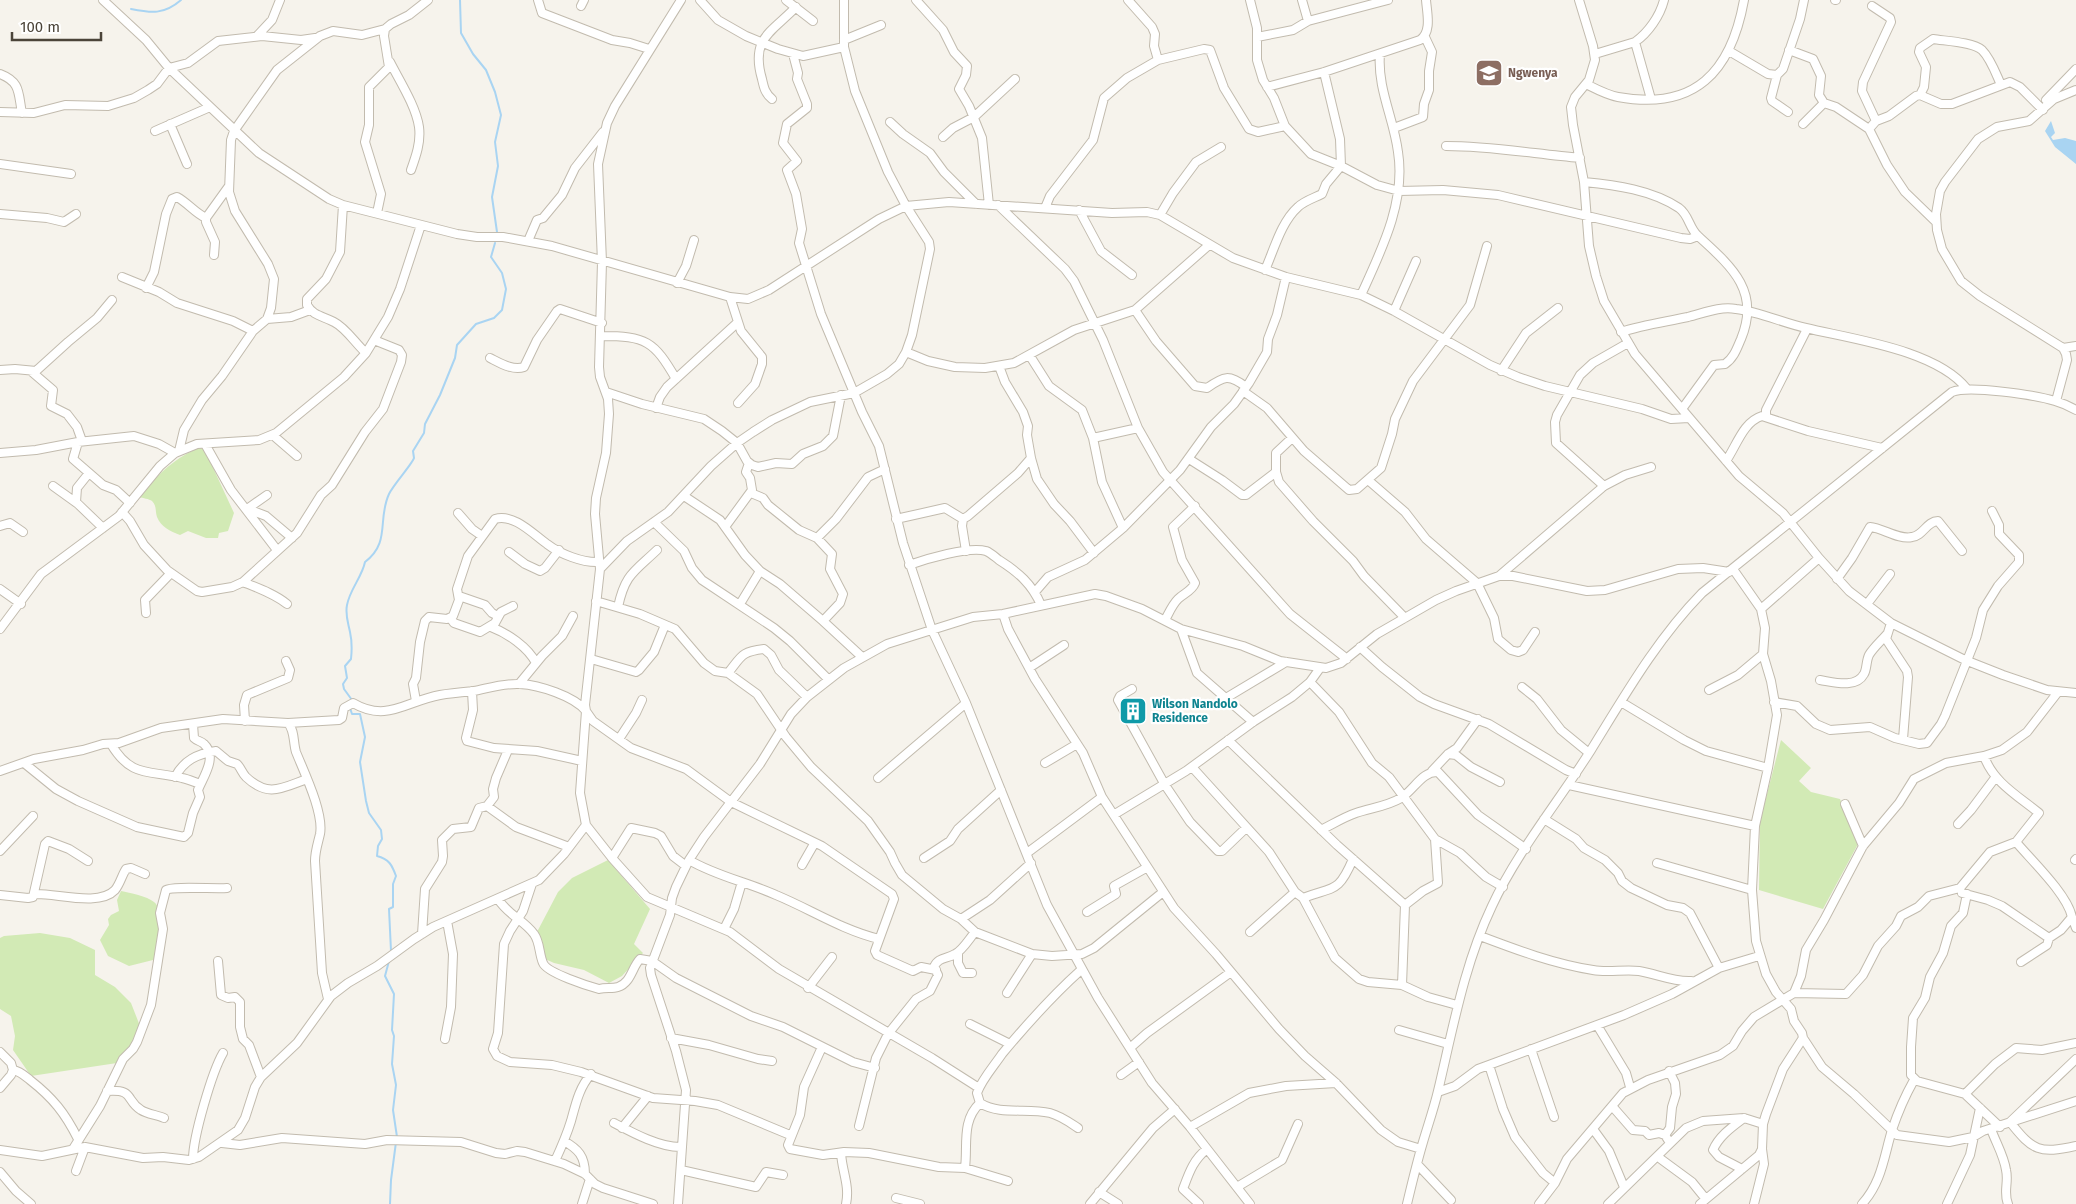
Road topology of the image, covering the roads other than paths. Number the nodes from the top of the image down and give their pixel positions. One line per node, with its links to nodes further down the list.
1 (103, 0): 41 (street)
2 (280, 0): 26 (street)
3 (538, 0): 33 (street)
4 (681, 0): 33 (street)
5 (700, 0): 30 (street)
6 (786, 0): 21 (street)
7 (844, 0): 32 (street)
8 (916, 0): 60 (street)
9 (1128, 0): 39 (street)
10 (1250, 0): 28 (street)
11 (1302, 0): 23 (street)
12 (1387, 0): 19 (street)
13 (1426, 0): 29 (street)
14 (1579, 0): 38 (street)
15 (1664, 0): 31 (street)
16 (1744, 0): 35 (street)
17 (1804, 0): 34 (street)
18 (423, 2): 25 (street)
19 (1358, 4): 23 (street)
20 (1872, 6): 61 (street)
21 (796, 7): 22 (street); 30 (street)
22 (813, 21)
23 (1308, 21): 28 (street)
24 (881, 25): 32 (street)
25 (385, 29): 27 (street); 40 (street)
26 (256, 36): 27 (street); 41 (street)
27 (320, 36): 69 (street)
28 (1257, 37): 49 (street)
29 (1425, 37): 37 (street); 66 (street)
30 (761, 42): 36 (street); 52 (street)
31 (1634, 42): 38 (street); 53 (street)
32 (844, 44): 36 (street); 87 (street)
33 (649, 49): 67 (street)
34 (1789, 50): 45 (street); 54 (street)
35 (1729, 51): 45 (street); 53 (street)
36 (793, 54): 106 (street)
37 (1380, 54): 43 (street); 66 (street)
38 (1595, 54): 47 (street)
39 (1158, 60): 65 (street); 88 (street)
40 (390, 62): 78 (street); 90 (street)
41 (169, 68): 55 (street); 59 (street)
42 (2076, 69): 56 (street)
43 (1324, 72): 49 (street); 77 (street)
44 (0, 74): 59 (street)
45 (1777, 75): 58 (street)
46 (1015, 79): 60 (street)
47 (1586, 84): 53 (street); 74 (street)
48 (2001, 85): 51 (street); 51 (street); 56 (street)
49 (1267, 87): 65 (street)
50 (2076, 90): 56 (street)
51 (1920, 95): 61 (street)
52 (772, 99)
53 (1652, 99)
54 (1824, 103): 64 (street); 68 (street)
55 (210, 107): 63 (street); 69 (street)
56 (2043, 110): 96 (street)
57 (0, 112): 59 (street)
58 (1788, 112)
59 (22, 113)
60 (974, 117): 71 (street); 85 (street)
61 (1876, 121): 68 (street)
62 (890, 122): 83 (street)
63 (170, 124): 70 (street); 76 (street)
64 (1803, 124)
65 (1285, 126): 77 (street)
66 (1394, 128): 82 (street)
67 (606, 129): 100 (street); 105 (street)
68 (1869, 129): 96 (street)
69 (234, 130): 81 (street); 84 (street)
70 (155, 131)
71 (943, 136)
72 (1446, 146): 74 (street)
73 (1222, 147): 93 (street)
74 (1580, 158): 80 (street)
75 (0, 164): 79 (street)
76 (187, 164)
77 (1341, 166): 82 (street); 107 (street)
78 (411, 170)
79 (71, 174)
80 (1584, 182): 94 (street); 98 (street)
81 (228, 186): 95 (street); 121 (street)
82 (1399, 191): 94 (street); 113 (street)
83 (976, 204): 85 (street); 87 (street)
84 (342, 205): 90 (street); 117 (street)
85 (989, 205): 86 (street)
86 (998, 205): 88 (street); 124 (street)
87 (906, 206): 106 (street); 134 (street)
88 (1045, 208): 89 (street)
89 (1079, 210): 93 (street); 108 (street)
90 (377, 213): 97 (street)
91 (0, 214): 92 (street)
92 (76, 214)
93 (1160, 215): 101 (street)
94 (1587, 216): 98 (street); 127 (street)
95 (206, 218): 103 (street); 112 (street)
96 (1936, 222): 133 (street)
97 (421, 225): 100 (street); 129 (street)
98 (1698, 236): 120 (street)
99 (694, 240): 111 (street)
100 (528, 241): 105 (street)
101 (1209, 244): 107 (street); 118 (street)
102 (1488, 246): 130 (street)
103 (214, 255)
104 (1416, 261): 119 (street)
105 (602, 262): 111 (street); 122 (street)
106 (807, 266): 114 (street); 146 (street)
107 (1265, 270): 110 (street)
108 (1132, 275)
109 (122, 277): 112 (street)
110 (1286, 277): 113 (street); 143 (street)
111 (677, 283): 114 (street)
112 (146, 288): 126 (street)
113 (1361, 295): 119 (street)
114 (730, 297): 123 (street)
115 (112, 300): 141 (street)
116 (1558, 308): 140 (street)
117 (310, 310): 121 (street); 135 (street)
118 (1135, 310): 124 (street); 143 (street)
119 (1394, 311): 130 (street)
120 (1748, 312): 125 (street); 127 (street); 152 (street)
121 (267, 319): 126 (street)
122 (602, 323): 128 (street); 137 (street)
123 (737, 323): 142 (street); 150 (street)
124 (1096, 323): 136 (street); 156 (street)
125 (1807, 329): 144 (street); 154 (street)
126 (253, 331): 165 (street)
127 (1621, 332): 131 (street)
128 (601, 336): 142 (street); 145 (street)
129 (374, 340): 135 (street); 199 (street)
130 (1443, 340): 140 (street); 176 (street)
131 (1628, 343): 147 (street); 152 (street)
132 (2076, 346): 133 (street)
133 (2063, 348): 149 (street)
134 (906, 352): 138 (street); 146 (street)
135 (366, 353): 157 (street)
136 (1030, 356): 138 (street); 158 (street)
137 (490, 358)
138 (999, 366): 167 (street)
139 (0, 370): 141 (street)
140 (1501, 371): 147 (street)
141 (32, 372): 160 (street)
142 (676, 379): 151 (street)
143 (1244, 389): 159 (street); 168 (street)
144 (1967, 389): 149 (street); 163 (street)
145 (606, 392): 151 (street); 210 (street)
146 (854, 393): 148 (street); 172 (street)
147 (1571, 393): 155 (street); 178 (street)
148 (841, 395): 161 (street); 170 (street)
149 (2056, 401): 153 (street)
150 (738, 403)
151 (656, 408): 161 (street)
152 (1682, 409): 155 (street)
153 (2076, 410)
154 (1766, 417): 163 (street); 169 (street)
155 (1689, 418): 169 (street)
156 (1138, 428): 158 (street); 175 (street)
157 (276, 434): 162 (street); 166 (street)
158 (1093, 438): 196 (street)
159 (1292, 438): 173 (street); 176 (street)
160 (80, 442): 164 (street); 165 (street); 174 (street)
161 (737, 443): 170 (street); 181 (street)
162 (205, 444): 165 (street); 185 (street)
163 (1882, 448): 192 (street)
164 (0, 452)
165 (177, 452): 183 (street)
166 (297, 456)
167 (1032, 458): 190 (street); 207 (street)
168 (1189, 459): 173 (street); 175 (street)
169 (1726, 461): 192 (street)
170 (750, 463): 179 (street)
171 (1651, 467): 178 (street)
172 (885, 469): 189 (street); 200 (street)
173 (1276, 472): 235 (street)
174 (90, 473): 182 (street); 183 (street)
175 (1170, 480): 184 (street); 196 (street)
176 (1368, 480): 218 (street)
177 (53, 486): 182 (street)
178 (1604, 486): 215 (street)
179 (751, 493): 194 (street); 200 (street)
180 (268, 495): 185 (street)
181 (684, 496): 191 (street); 194 (street)
182 (76, 502): 195 (street)
183 (130, 503): 186 (street)
184 (1195, 506): 237 (street); 252 (street)
185 (247, 509): 199 (street); 201 (street)
186 (122, 512): 195 (street); 213 (street)
187 (1992, 512): 253 (street)
188 (458, 513): 198 (street)
189 (896, 519): 190 (street); 209 (street)
190 (963, 519): 204 (street)
191 (654, 522): 210 (street); 225 (street)
192 (1792, 522): 208 (street); 212 (street)
193 (0, 526): 197 (street)
194 (725, 527): 211 (street)
195 (103, 528): 223 (street)
196 (1123, 528): 207 (street)
197 (23, 532)
198 (482, 536): 202 (street); 221 (street)
199 (292, 538): 201 (street)
200 (817, 538): 238 (street)
201 (277, 550): 217 (street)
202 (558, 550): 206 (street); 210 (street)
203 (657, 550): 229 (street)
204 (966, 551): 209 (street); 220 (street)
205 (1962, 551): 216 (street)
206 (508, 552)
207 (1094, 553): 220 (street)
208 (1819, 558): 216 (street); 230 (street)
209 (910, 565): 244 (street)
210 (600, 566): 222 (street)
211 (760, 571): 225 (street); 238 (street)
212 (1731, 571): 215 (street); 230 (street); 274 (street)
213 (171, 573): 217 (street); 231 (street)
214 (1890, 574): 226 (street)
215 (1499, 576): 218 (street)
216 (1837, 578): 226 (street)
217 (243, 582): 224 (street)
218 (1477, 583): 235 (street); 245 (street)
219 (0, 589): 223 (street)
220 (1035, 592): 227 (street)
221 (459, 596): 233 (street); 236 (street)
222 (596, 601): 229 (street); 251 (street)
223 (21, 604): 242 (street)
224 (287, 604)
225 (740, 604): 260 (street)
226 (1867, 604): 239 (street)
227 (1041, 605): 232 (street); 237 (street)
228 (513, 606): 233 (street)
229 (618, 607): 240 (street)
230 (1761, 609): 249 (street)
231 (146, 613)
232 (1003, 614): 244 (street); 257 (street)
233 (498, 616): 241 (street)
234 (573, 616): 256 (street)
235 (1405, 618): 248 (street)
236 (451, 619): 241 (street); 273 (street)
237 (1166, 620): 243 (street)
238 (823, 621): 250 (street)
239 (1891, 623): 246 (street); 253 (street)
240 (665, 625): 251 (street); 259 (street)
241 (490, 627): 256 (street)
242 (0, 629)
243 (1181, 629): 255 (street); 271 (street)
244 (932, 630): 250 (street); 276 (street)
245 (1535, 632)
246 (1888, 633): 261 (street); 285 (street)
247 (1064, 645): 257 (street)
248 (1360, 647): 252 (street); 278 (street)
249 (1763, 654): 266 (street); 275 (street)
250 (862, 657): 260 (street)
251 (591, 659): 277 (street)
252 (1347, 659): 258 (street)
253 (1965, 660): 268 (street); 285 (street)
254 (286, 661): 279 (street)
255 (1286, 662): 258 (street); 271 (street)
256 (536, 663): 263 (street)
257 (1029, 668): 288 (street)
258 (1320, 668): 262 (street)
259 (728, 673): 270 (street); 283 (street)
260 (829, 680): 270 (street)
261 (1820, 680)
262 (1310, 682): 280 (street); 312 (street)
263 (519, 684): 267 (street); 277 (street)
264 (1522, 687): 292 (street)
265 (1132, 689): 308 (street)
266 (1709, 690)
267 (472, 691): 273 (street); 289 (street)
268 (2058, 692): 269 (street); 293 (street)
269 (2076, 693)
270 (808, 697): 283 (street)
271 (1226, 698): 280 (street)
272 (642, 700): 284 (street)
273 (416, 701): 281 (street)
274 (1621, 702): 292 (street); 298 (street)
275 (1774, 702): 285 (street); 298 (street)
276 (966, 704): 303 (street); 310 (street)
277 (586, 711): 284 (street); 294 (street)
278 (1478, 719): 291 (street); 301 (street)
279 (245, 721): 281 (street); 282 (street)
280 (1253, 722): 286 (street)
281 (288, 723): 305 (street)
282 (193, 724): 287 (street); 290 (street)
283 (782, 731): 313 (street); 359 (street)
284 (618, 739): 313 (street)
285 (1903, 739)
286 (1228, 740): 297 (street); 323 (street)
287 (111, 744): 296 (street); 302 (street)
288 (1077, 744): 295 (street); 311 (street)
289 (508, 750): 294 (street); 315 (street)
290 (209, 752): 302 (street); 305 (street); 307 (street)
291 (1448, 754): 300 (street); 306 (street)
292 (1589, 754): 301 (street)
293 (1984, 756): 304 (street); 327 (street)
294 (582, 761): 320 (street)
295 (1045, 762)
296 (24, 763): 299 (street); 307 (street)
297 (1192, 767): 308 (street); 322 (street)
298 (1768, 768): 321 (street)
299 (0, 771)
300 (1432, 771): 312 (street); 329 (street)
301 (1576, 774): 309 (street)
302 (175, 777): 307 (street)
303 (878, 778)
304 (1995, 778): 319 (street); 325 (street)
305 (307, 779): 388 (street)
306 (1500, 782)
307 (200, 784)
308 (1166, 785): 316 (street); 322 (street)
309 (1569, 785): 318 (street); 321 (street)
310 (1002, 790): 331 (street); 333 (street)
311 (1102, 796): 316 (street); 331 (street)
312 (1403, 797): 323 (street); 324 (street)
313 (731, 802): 326 (street); 336 (street)
314 (1845, 804): 327 (street)
315 (487, 806): 328 (street); 366 (street)
316 (1115, 814): 340 (street)
317 (33, 816): 330 (street)
318 (1544, 819): 329 (street); 378 (street)
319 (1958, 824)
320 (586, 825): 328 (street); 332 (street)
321 (1755, 826): 346 (street)
322 (1246, 828): 348 (street)
323 (1321, 830): 334 (street)
324 (1435, 839): 344 (street); 355 (street)
325 (2016, 842): 349 (street); 358 (street)
326 (814, 844): 339 (street); 369 (street)
327 (1863, 846): 387 (street)
328 (569, 847): 343 (street)
329 (1526, 849): 344 (street)
330 (0, 851)
331 (1026, 853): 337 (street)
332 (612, 858): 336 (street); 356 (street)
333 (924, 858)
334 (1353, 859): 353 (street); 355 (street)
335 (88, 861): 350 (street)
336 (687, 863): 342 (street); 356 (street)
337 (1031, 863): 359 (street); 372 (street)
338 (1657, 863): 346 (street)
339 (802, 865)
340 (1146, 868): 347 (street); 357 (street)
341 (145, 874): 350 (street)
342 (742, 882): 363 (street); 369 (street)
343 (532, 884): 354 (street); 360 (street)
344 (1503, 887): 367 (street)
345 (228, 888): 421 (street)
346 (1752, 890): 373 (street)
347 (1163, 892): 372 (street); 381 (street)
348 (1295, 892): 353 (street); 365 (street)
349 (1953, 892): 351 (street); 387 (street)
350 (35, 894): 352 (street)
351 (1967, 894): 368 (street); 416 (street)
352 (0, 895)
353 (1303, 898): 384 (street)
354 (498, 899): 360 (street); 361 (street)
355 (1405, 905): 384 (street)
356 (671, 907): 363 (street); 376 (street)
357 (1087, 912)
358 (2072, 917): 362 (street); 368 (street)
359 (961, 919): 364 (street)
360 (516, 920): 376 (street); 413 (street)
361 (448, 921): 366 (street); 397 (street)
362 (2076, 928)
363 (724, 929): 385 (street)
364 (975, 932): 370 (street); 371 (street)
365 (1250, 932)
366 (422, 934): 388 (street)
367 (1480, 936): 383 (street); 390 (street)
368 (2049, 938): 377 (street)
369 (879, 939): 379 (street)
370 (958, 953): 379 (street); 382 (street)
371 (1032, 954): 372 (street); 386 (street)
372 (1073, 954): 380 (street)
373 (1759, 956): 378 (street); 389 (street)
374 (832, 957): 385 (street)
375 (218, 961): 415 (street)
376 (652, 961): 395 (street); 401 (street)
377 (2021, 962)
378 (1719, 968): 383 (street)
379 (936, 970): 394 (street)
380 (1081, 970): 398 (street); 402 (street)
381 (1231, 972): 402 (street); 417 (street)
382 (972, 973)
383 (1693, 981): 392 (street)
384 (1402, 985): 390 (street)
385 (808, 988): 394 (street)
386 (1007, 993)
387 (1794, 993): 389 (street)
388 (328, 999): 415 (street)
389 (1783, 999): 396 (street); 412 (street)
390 (1457, 1005): 399 (street)
391 (970, 1024): 398 (street)
392 (1597, 1025): 403 (street); 418 (street)
393 (1399, 1030): 399 (street)
394 (888, 1034): 410 (street); 420 (street)
395 (671, 1038): 407 (street); 425 (street)
396 (1803, 1038): 437 (street); 445 (street)
397 (445, 1039)
398 (1010, 1044): 420 (street)
399 (1448, 1044): 422 (street)
400 (2076, 1044): 423 (street)
401 (822, 1047): 410 (street); 446 (street)
402 (1130, 1048): 408 (street)
403 (1531, 1049): 409 (street); 431 (street)
404 (0, 1052): 411 (street)
405 (223, 1053): 463 (street)
406 (2076, 1059): 434 (street)
407 (772, 1061)
408 (1139, 1062): 414 (street); 430 (street)
409 (1489, 1065): 422 (street); 474 (street)
410 (875, 1068): 438 (street)
411 (13, 1070): 419 (street); 449 (street)
412 (1669, 1072): 418 (street); 447 (street)
413 (591, 1074): 424 (street); 450 (street)
414 (1122, 1074)
415 (261, 1077): 451 (street)
416 (1914, 1080): 423 (street); 445 (street)
417 (1336, 1083): 439 (street); 458 (street)
418 (1630, 1087): 428 (street)
419 (0, 1088)
420 (979, 1088): 427 (street)
421 (107, 1091): 432 (street); 449 (street)
422 (1438, 1092): 458 (street)
423 (1965, 1094): 429 (street)
424 (648, 1096): 425 (street); 441 (street)
425 (685, 1100): 446 (street); 455 (street)
426 (2076, 1101): 434 (street)
427 (980, 1103): 442 (street); 466 (street)
428 (1612, 1106): 443 (street); 447 (street)
429 (1980, 1108): 440 (street); 448 (street)
430 (1175, 1110): 439 (street); 477 (street)
431 (1554, 1117)
432 (164, 1118)
433 (1744, 1118): 437 (street); 452 (street); 467 (street)
434 (2010, 1122): 440 (street); 453 (street)
435 (614, 1123): 441 (street)
436 (1298, 1124): 475 (street)
437 (1763, 1124): 459 (street)
438 (859, 1126)
439 (1190, 1127): 457 (street)
440 (2000, 1127): 444 (street)
441 (622, 1128): 455 (street)
442 (1078, 1128)
443 (1593, 1128): 474 (street); 476 (street)
444 (1991, 1129): 448 (street); 497 (street)
445 (1892, 1131): 448 (street); 495 (street)
446 (790, 1135): 461 (street)
447 (1665, 1135): 452 (street)
448 (1973, 1137): 496 (street)
449 (78, 1139): 456 (street)
450 (564, 1141): 464 (street); 472 (street)
451 (222, 1143): 463 (street); 464 (street)
452 (1670, 1143): 462 (street)
453 (2076, 1146)
454 (86, 1147): 456 (street); 463 (street); 470 (street)
455 (680, 1147): 468 (street)
456 (72, 1149): 460 (street)
457 (1207, 1149): 475 (street); 489 (street)
458 (1421, 1149): 465 (street)
459 (1762, 1149): 467 (street); 494 (street)
460 (0, 1150)
461 (841, 1153): 466 (street); 485 (street)
462 (1658, 1157): 476 (street); 480 (street)
463 (193, 1159)
464 (555, 1161): 472 (street)
465 (1417, 1164): 479 (street); 491 (street)
466 (965, 1168): 473 (street)
467 (1742, 1169): 480 (street)
468 (681, 1170): 471 (street); 484 (street)
469 (0, 1172): 481 (street)
470 (76, 1172)
471 (782, 1175)
472 (588, 1176): 482 (street); 483 (street)
473 (1008, 1181)
474 (1555, 1183): 492 (street)
475 (1237, 1187): 490 (street)
476 (1624, 1187): 493 (street)
477 (1099, 1192): 487 (street); 488 (street)
478 (896, 1198): 486 (street)
479 (1451, 1200)
480 (1703, 1201)
481 (31, 1204)
482 (582, 1204)
483 (653, 1204)
484 (678, 1204)
485 (846, 1204)
486 (920, 1204)
487 (1090, 1204)
488 (1118, 1204)
489 (1199, 1204)
490 (1250, 1204)
491 (1407, 1204)
492 (1539, 1204)
493 (1608, 1204)
494 (1754, 1204)
495 (1862, 1204)
496 (1947, 1204)
497 (2008, 1204)

